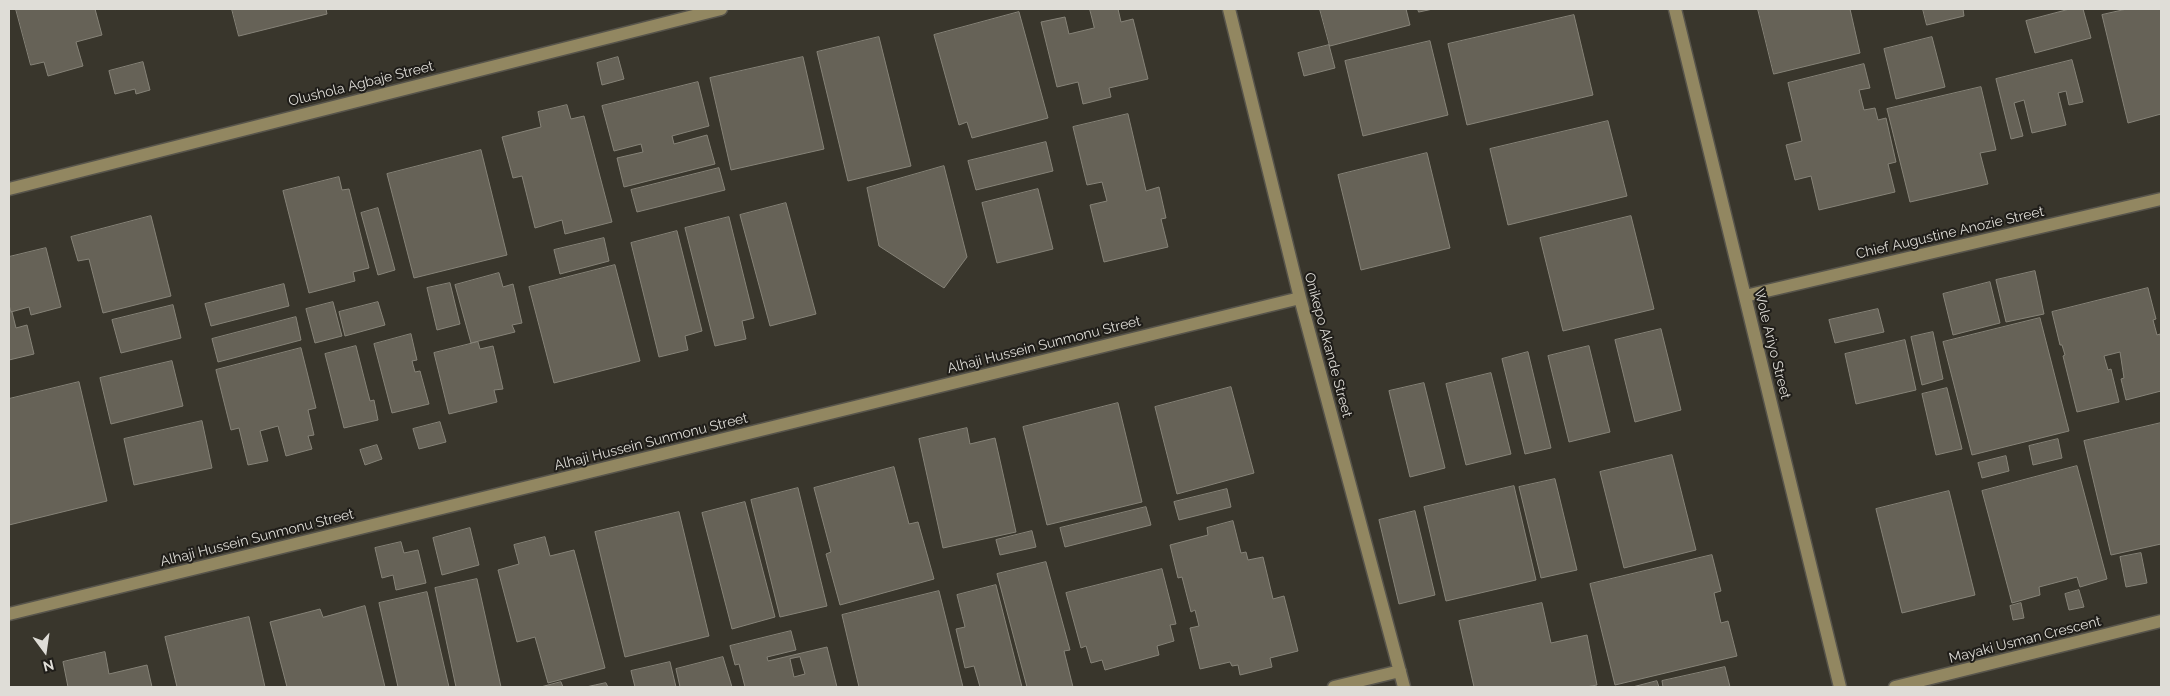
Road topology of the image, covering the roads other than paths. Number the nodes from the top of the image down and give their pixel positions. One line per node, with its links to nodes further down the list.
1 (721, 9): 4 (street, Olushola Agbaje Street)
2 (1229, 9): 7 (street, Onikepo Akande Street)
3 (1675, 9): 6 (street, Wole Ariyo Street)
4 (9, 189)
5 (2161, 199): 6 (street, Chief Augustine Anozie Street)
6 (1745, 296): 13 (street, Wole Ariyo Street)
7 (1300, 298): 8 (street, Alhaji Hussein Sunmonu Street); 10 (street, Onikepo Akande Street)
8 (9, 614)
9 (2161, 621): 14 (street, Mayaki Usman Crescent)
10 (1400, 671): 11 (street); 12 (street, Onikepo Akande Street)
11 (1334, 687)
12 (1404, 687)
13 (1840, 687)
14 (1895, 687)

